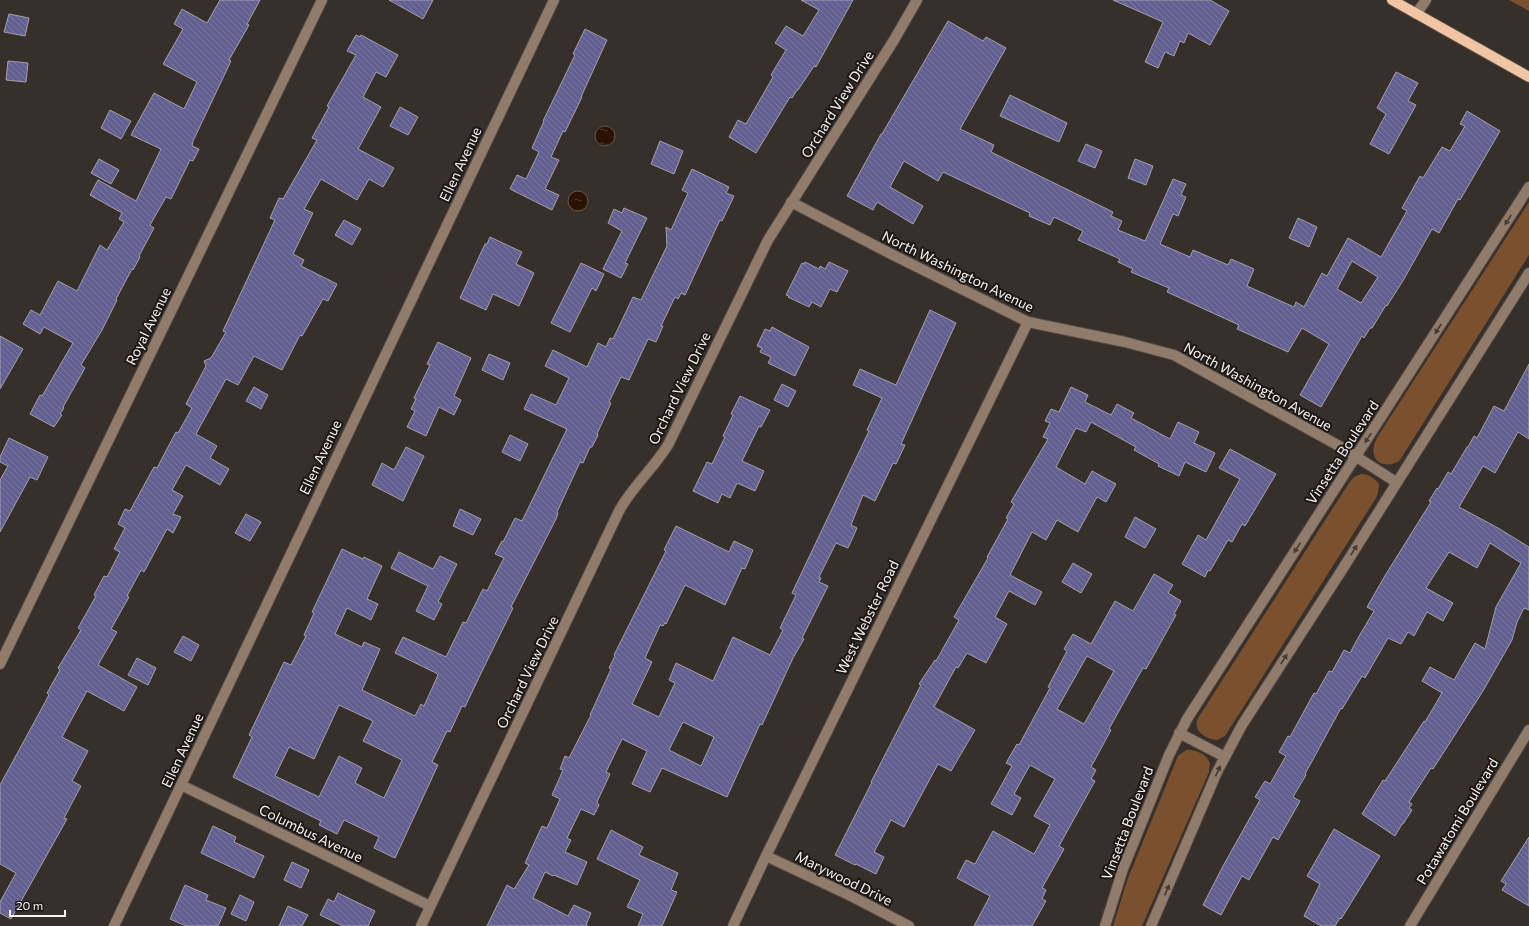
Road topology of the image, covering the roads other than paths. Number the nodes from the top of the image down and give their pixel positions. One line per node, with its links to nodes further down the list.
1 (322, 0): 14 (street, Royal Avenue)
2 (554, 0): 18 (street, Ellen Avenue)
3 (917, 0): 9 (street, Orchard View Drive)
4 (1392, 0): 6 (main road)
5 (1426, 0): 6 (street)
6 (1416, 14): 7 (main road)
7 (1529, 77)
8 (1529, 187): 12 (street, Vinsetta Boulevard, one-way to 12)
9 (792, 202): 11 (street, North Washington Avenue); 20 (street, Orchard View Drive)
10 (1529, 273): 13 (street)
11 (1028, 322): 12 (street, North Washington Avenue); 19 (street, West Webster Road)
12 (1356, 456): 13 (street, North Washington Avenue); 16 (street, Vinsetta Boulevard, one-way to 16)
13 (1396, 482): 17 (street, one-way to 13)
14 (0, 664)
15 (1529, 730): 27 (street, Potawatomi Boulevard)
16 (1179, 732): 17 (street); 25 (street, Vinsetta Boulevard)
17 (1225, 757): 26 (street, one-way to 17)
18 (181, 785): 20 (street, Columbus Avenue); 21 (street, Ellen Avenue)
19 (766, 856): 23 (street, West Webster Road); 24 (street, Marywood Drive)
20 (430, 906): 22 (street, Orchard View Drive)
21 (114, 926)
22 (421, 926)
23 (733, 926)
24 (909, 926)
25 (1105, 926)
26 (1151, 926)
27 (1410, 926)

